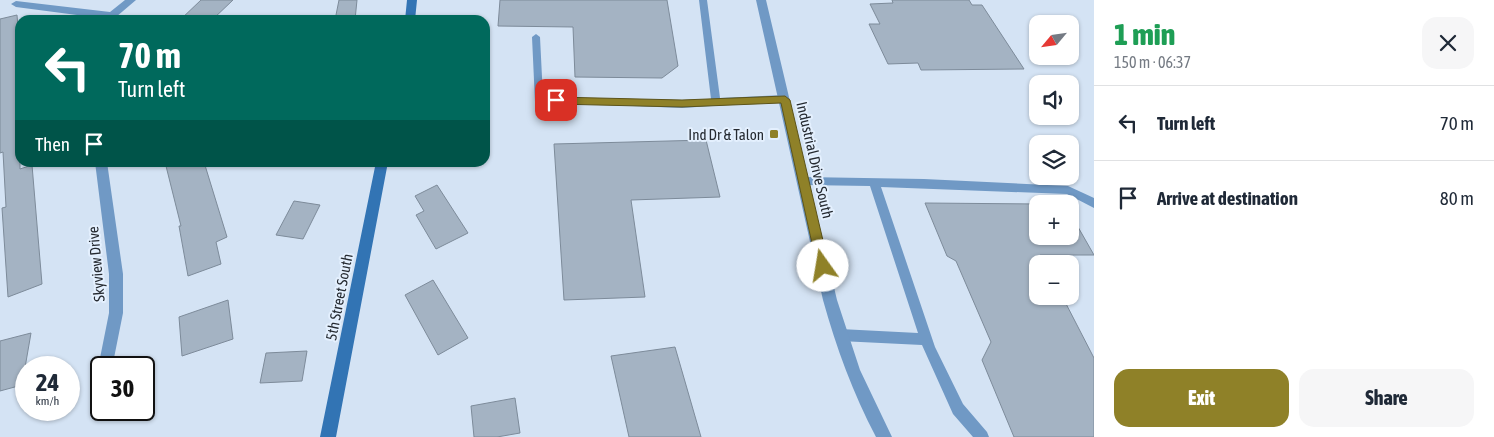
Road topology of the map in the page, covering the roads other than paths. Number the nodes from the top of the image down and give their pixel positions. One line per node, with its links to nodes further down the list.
1 (131, 0): 7 (street)
2 (412, 0): 8 (street)
3 (703, 0): 11 (lane)
4 (761, 0): 10 (street, Industrial Drive South)
5 (16, 4): 6 (street)
6 (96, 15)
7 (113, 15)
8 (410, 15)
9 (536, 37): 11 (lane)
10 (785, 100): 11 (lane); 14 (street, Industrial Drive South)
11 (716, 102)
12 (102, 167): 19 (street, Skyview Drive)
13 (381, 167): 20 (street, 5th Street South)
14 (804, 182): 15 (lane); 17 (street, Industrial Drive South)
15 (874, 182): 16 (lane); 18 (lane)
16 (1094, 203)
17 (840, 334): 18 (lane); 21 (street, Industrial Drive South)
18 (927, 339): 22 (lane)
19 (107, 356)
20 (328, 437)
21 (884, 437)
22 (982, 437)

